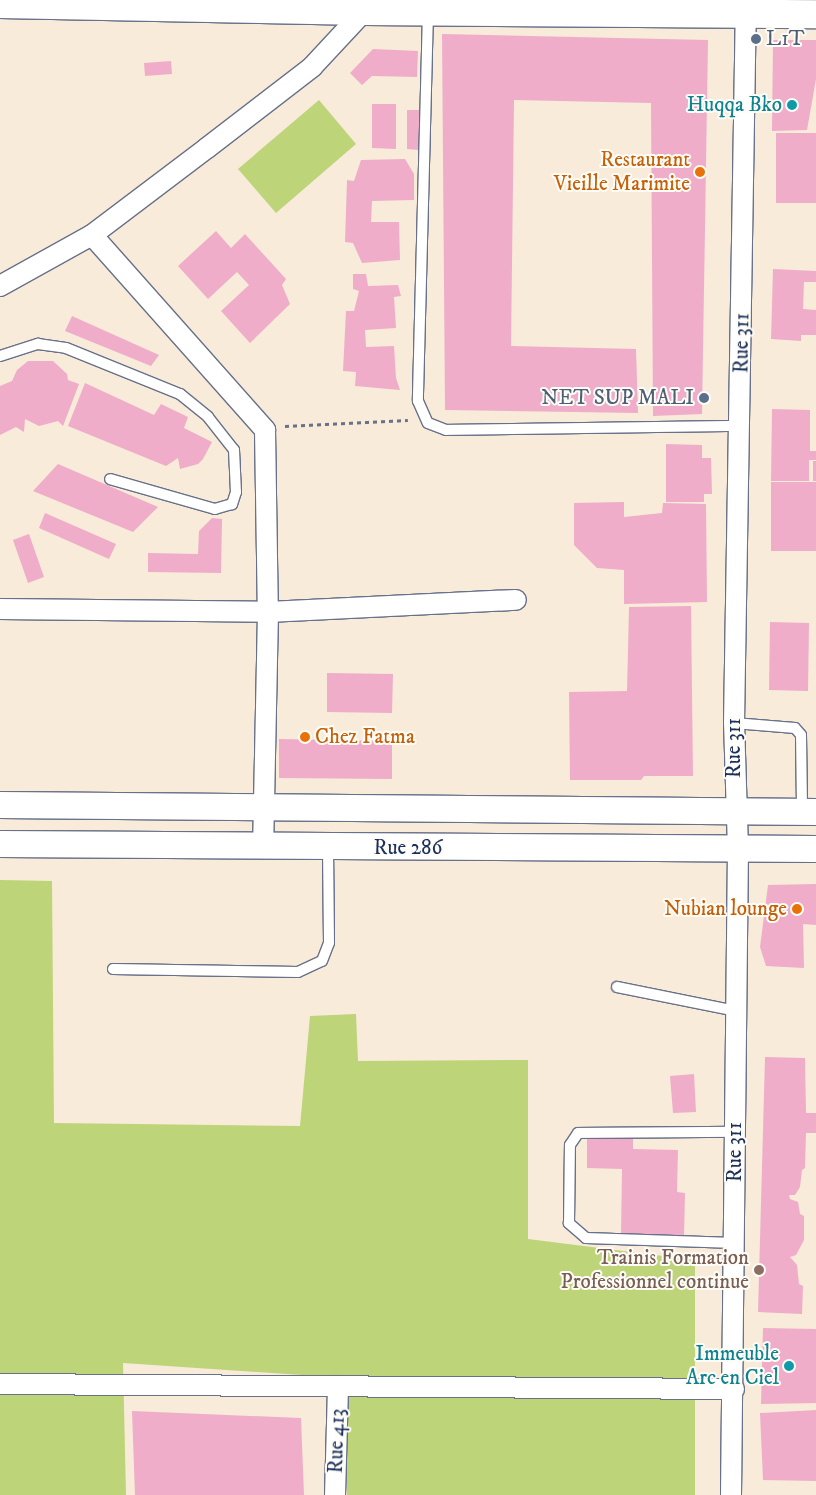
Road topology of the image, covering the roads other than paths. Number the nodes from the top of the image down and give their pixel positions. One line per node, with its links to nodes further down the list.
1 (0, 4): 3 (main road)
2 (746, 8): 4 (main road); 5 (main road); 9 (street, Rue 311)
3 (364, 11): 4 (main road); 6 (street)
4 (428, 11): 9 (lane)
5 (816, 14)
6 (92, 235): 7 (street); 13 (street)
7 (0, 286)
8 (0, 356): 10 (lane)
9 (740, 426): 14 (street, Rue 311)
10 (110, 479)
11 (516, 600): 13 (street)
12 (0, 609): 13 (street)
13 (268, 612): 16 (street)
14 (734, 724): 17 (street, Rue 311); 18 (lane)
15 (0, 805): 16 (street)
16 (263, 808): 17 (street); 20 (street)
17 (735, 812): 18 (street); 22 (street, Rue 311)
18 (809, 812)
19 (0, 844): 20 (street, Rue 286)
20 (263, 847): 21 (street, Rue 286)
21 (328, 847): 22 (street, Rue 286); 24 (lane)
22 (738, 849): 23 (street, Rue 286); 26 (street, Rue 311)
23 (816, 849)
24 (114, 969)
25 (617, 987): 26 (lane)
26 (736, 1011): 27 (street, Rue 311)
27 (735, 1132): 28 (street, Rue 311); 28 (lane)
28 (735, 1243): 31 (street, Rue 311)
29 (0, 1384): 30 (street)
30 (338, 1386): 31 (street); 32 (street, Rue 413)
31 (734, 1388): 33 (street, Rue 311)
32 (335, 1495)
33 (731, 1495)

